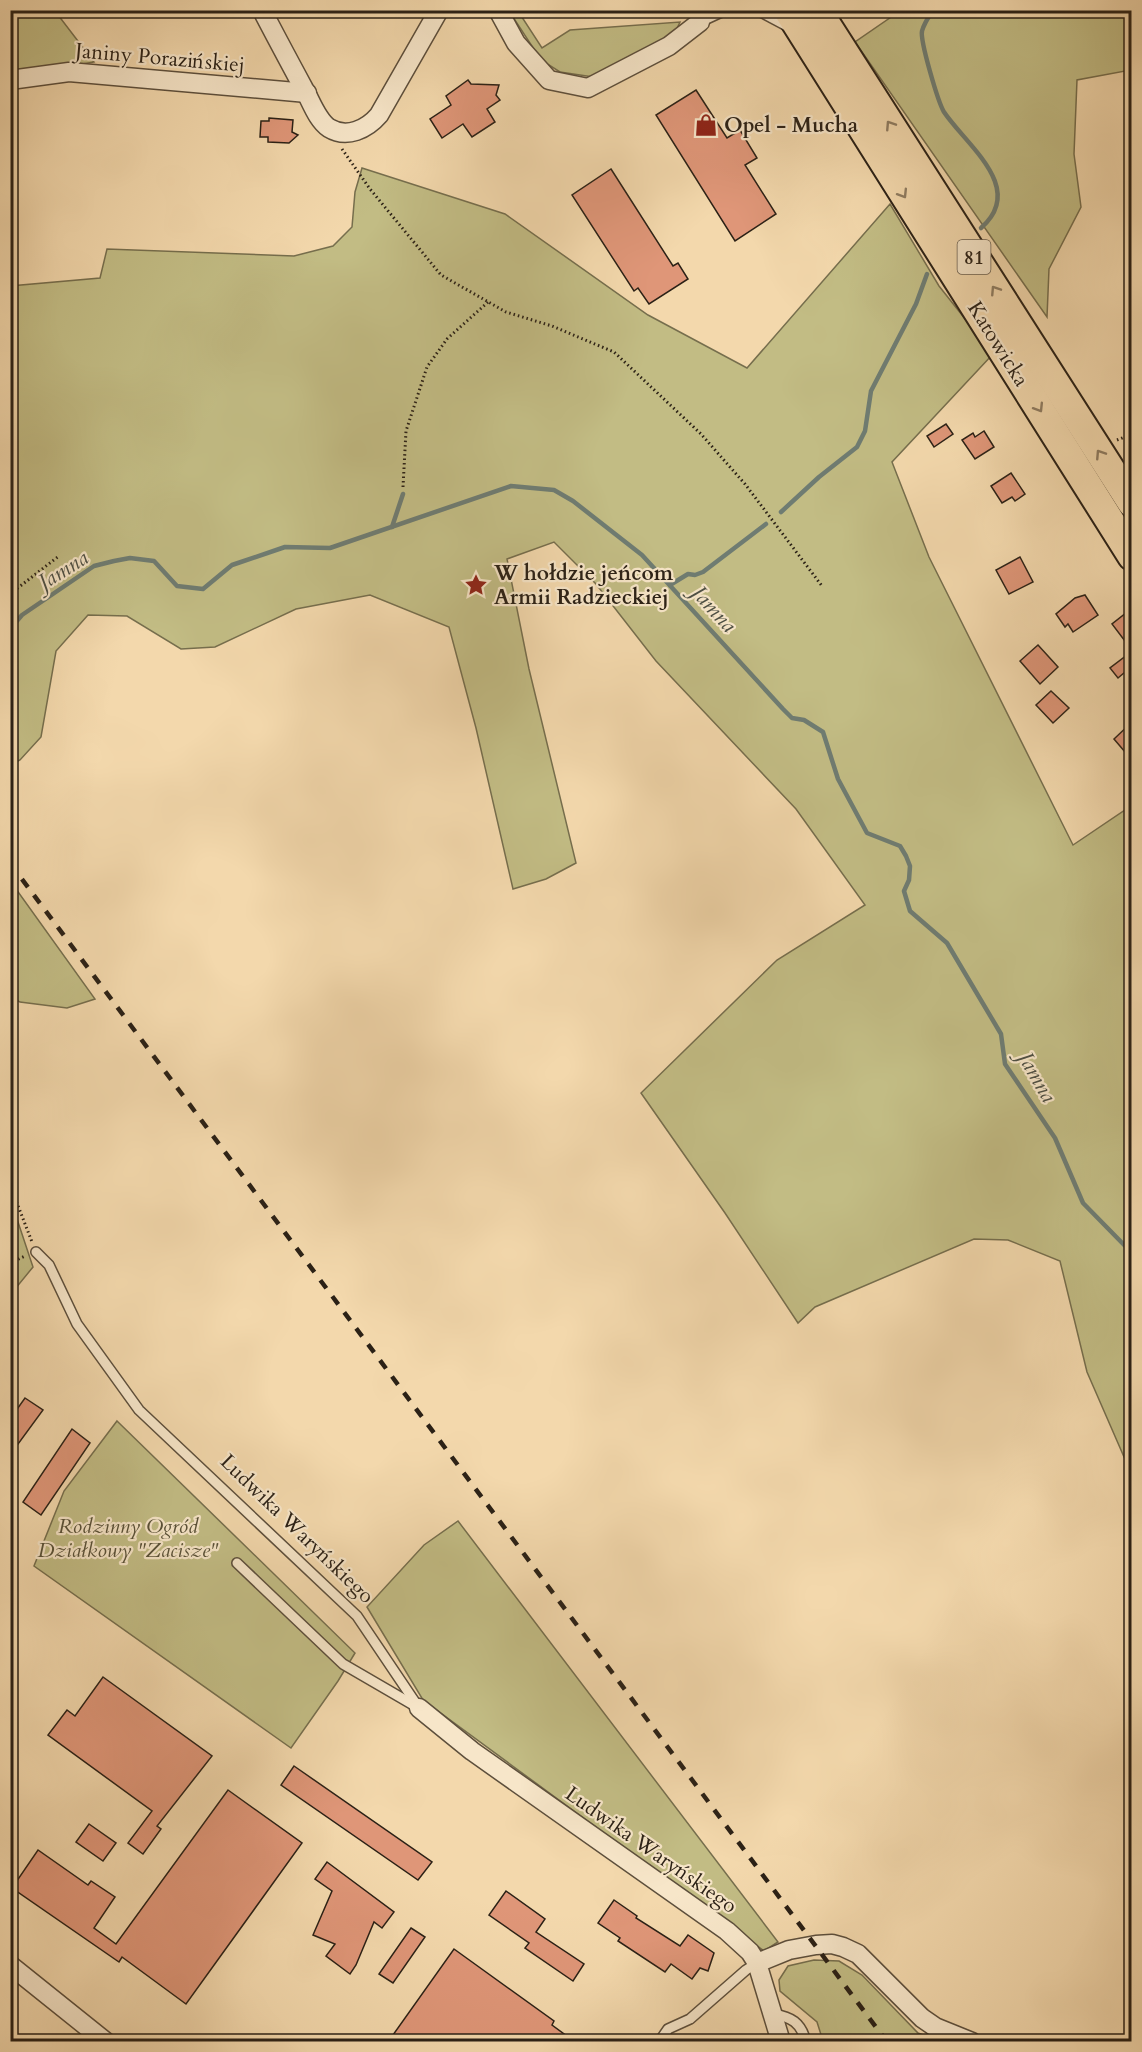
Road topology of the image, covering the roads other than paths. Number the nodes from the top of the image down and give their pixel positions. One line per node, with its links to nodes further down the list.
1 (262, 10): 11 (street)
2 (439, 10): 11 (street)
3 (498, 10): 8 (street)
4 (726, 10): 8 (lane)
5 (757, 10): 9 (lane)
6 (788, 10): 9 (main road, Katowicka / 81)
7 (817, 10): 12 (main road, Katowicka / 81, one-way to 7)
8 (696, 16)
9 (805, 37): 13 (main road, Katowicka / 81, one-way to 13)
10 (10, 80): 11 (street, Janiny Porazińskiej)
11 (307, 93)
12 (1131, 503)
13 (1131, 555)
14 (36, 1252): 16 (lane, Ludwika Waryńskiego)
15 (237, 1563): 16 (lane)
16 (419, 1708): 17 (street, Ludwika Waryńskiego)
17 (757, 1963): 19 (street, Ludwika Waryńskiego); 21 (lane); 24 (street)
18 (10, 1965): 20 (street)
19 (772, 2014): 22 (street, Ludwika Waryńskiego); 23 (lane)
20 (106, 2042)
21 (659, 2042)
22 (781, 2042)
23 (806, 2042)
24 (972, 2042)

